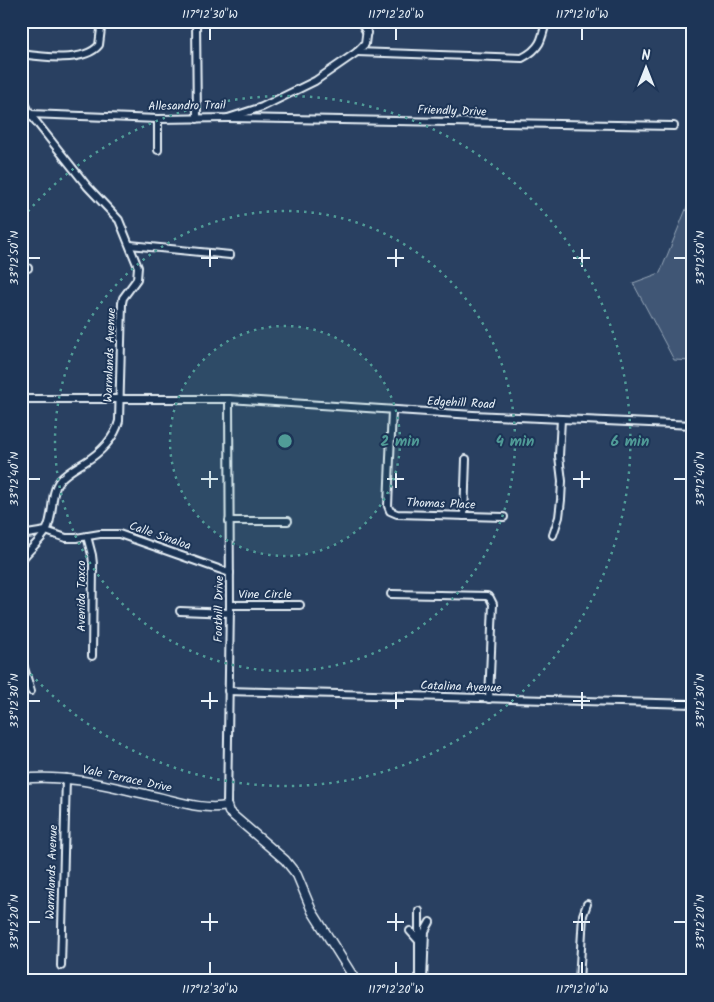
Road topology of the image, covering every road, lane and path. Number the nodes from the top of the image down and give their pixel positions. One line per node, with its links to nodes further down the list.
1 (102, 21): 8 (street)
2 (196, 21): 13 (street)
3 (360, 21): 6 (street)
4 (368, 21): 6 (street)
5 (546, 21): 7 (street)
6 (367, 33): 7 (street)
7 (356, 52): 11 (street, Allesandro Trail)
8 (21, 54)
9 (21, 94): 10 (street, Warmlands Avenue)
10 (30, 114): 12 (street, Allesandro Trail); 16 (street, Warmlands Avenue)
11 (228, 118): 13 (street, Allesandro Trail); 14 (street, Friendly Drive)
12 (158, 119): 13 (street, Allesandro Trail); 15 (street)
13 (197, 119)
14 (674, 126)
15 (158, 150)
16 (130, 246): 17 (street); 21 (street, Warmlands Avenue)
17 (230, 255)
18 (28, 268): 19 (street)
19 (21, 270)
20 (21, 399): 21 (street)
21 (119, 399): 22 (street); 31 (street, Warmlands Avenue)
22 (229, 399): 23 (street, Edgehill Road); 29 (street, Foothill Drive)
23 (392, 410): 24 (street, Edgehill Road); 27 (street, Thomas Place)
24 (561, 420): 25 (street, Edgehill Road); 33 (street)
25 (693, 425)
26 (466, 459): 27 (street)
27 (464, 516): 28 (street, Thomas Place)
28 (504, 517)
29 (229, 521): 30 (street); 36 (street, Foothill Drive)
30 (288, 521)
31 (46, 532): 32 (street, Calle Sinaloa); 34 (street, Calle Sinaloa); 35 (street, Warmlands Avenue)
32 (21, 535)
33 (553, 535)
34 (87, 536): 36 (street, Calle Sinaloa); 42 (street, Avenida Taxco)
35 (21, 561)
36 (230, 573): 38 (street, Foothill Drive)
37 (391, 594): 46 (street)
38 (230, 605): 39 (street, Vine Circle); 41 (street, Foothill Drive)
39 (300, 605)
40 (180, 611): 41 (street)
41 (230, 613): 45 (street, Foothill Drive)
42 (92, 656)
43 (21, 658): 44 (street)
44 (31, 691)
45 (228, 691): 46 (street, Catalina Avenue); 50 (street, Foothill Drive)
46 (489, 699): 47 (street, Catalina Avenue)
47 (693, 704)
48 (66, 778): 49 (main road, Vale Terrace Drive); 50 (main road, Vale Terrace Drive); 56 (street, Warmlands Avenue)
49 (21, 779)
50 (227, 806): 57 (main road)
51 (588, 904): 60 (street)
52 (418, 911): 55 (street)
53 (430, 922): 59 (street)
54 (410, 931): 55 (street)
55 (419, 941): 58 (street)
56 (61, 966)
57 (356, 981)
58 (418, 981)
59 (423, 981)
60 (579, 981)

